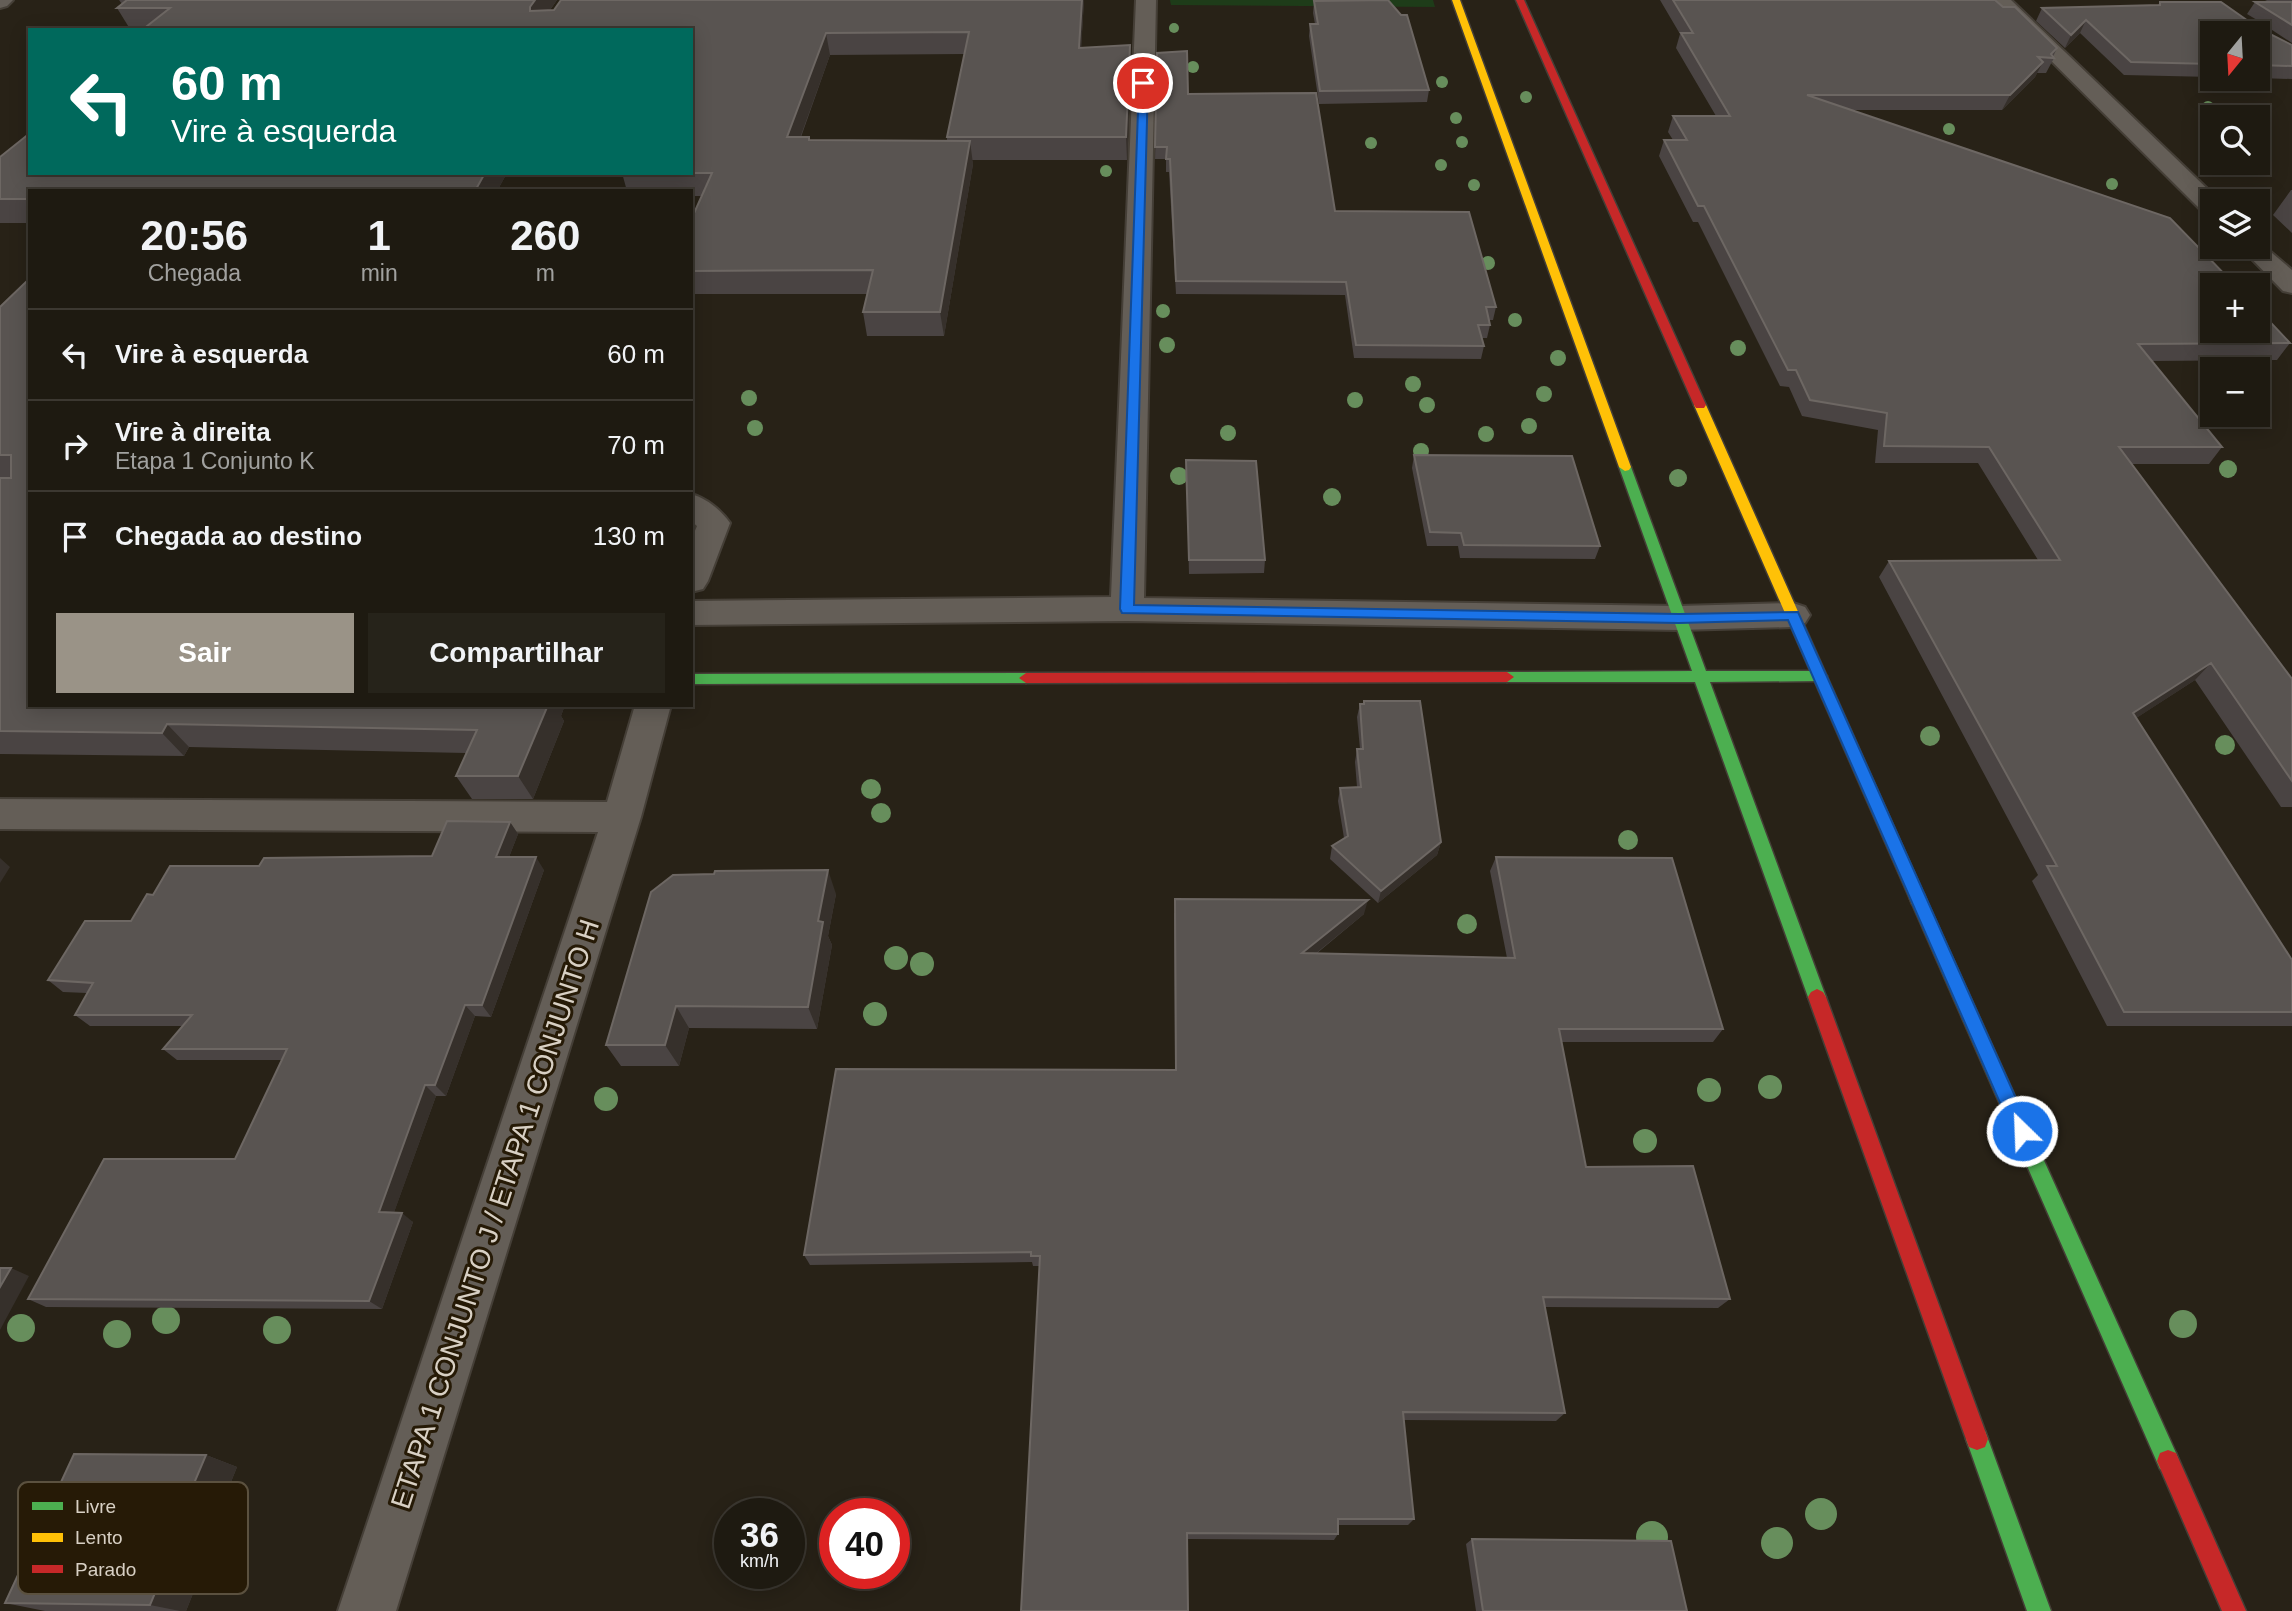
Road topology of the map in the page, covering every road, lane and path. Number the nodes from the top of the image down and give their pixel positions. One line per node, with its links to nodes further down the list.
1 (1146, 0): 10 (street)
2 (1456, 0): 13 (street)
3 (1520, 0): 12 (street)
4 (2000, 0): 5 (street)
5 (2200, 194)
6 (2265, 259): 7 (street)
7 (2292, 285)
8 (693, 507): 9 (street)
9 (693, 576)
10 (1127, 609): 11 (street); 13 (street)
11 (693, 613)
12 (1793, 615): 13 (street); 14 (street)
13 (1679, 618): 15 (street)
14 (1820, 676): 15 (street); 22 (street)
15 (1701, 678): 16 (street); 21 (street)
16 (693, 680)
17 (652, 707): 19 (street, ETAPA 1 CONJUNTO J / ETAPA 1 CONJUNTO H)
18 (0, 814): 19 (street)
19 (622, 817): 20 (street, ETAPA 1 CONJUNTO J / ETAPA 1 CONJUNTO H)
20 (367, 1611)
21 (2039, 1611)
22 (2234, 1611)

